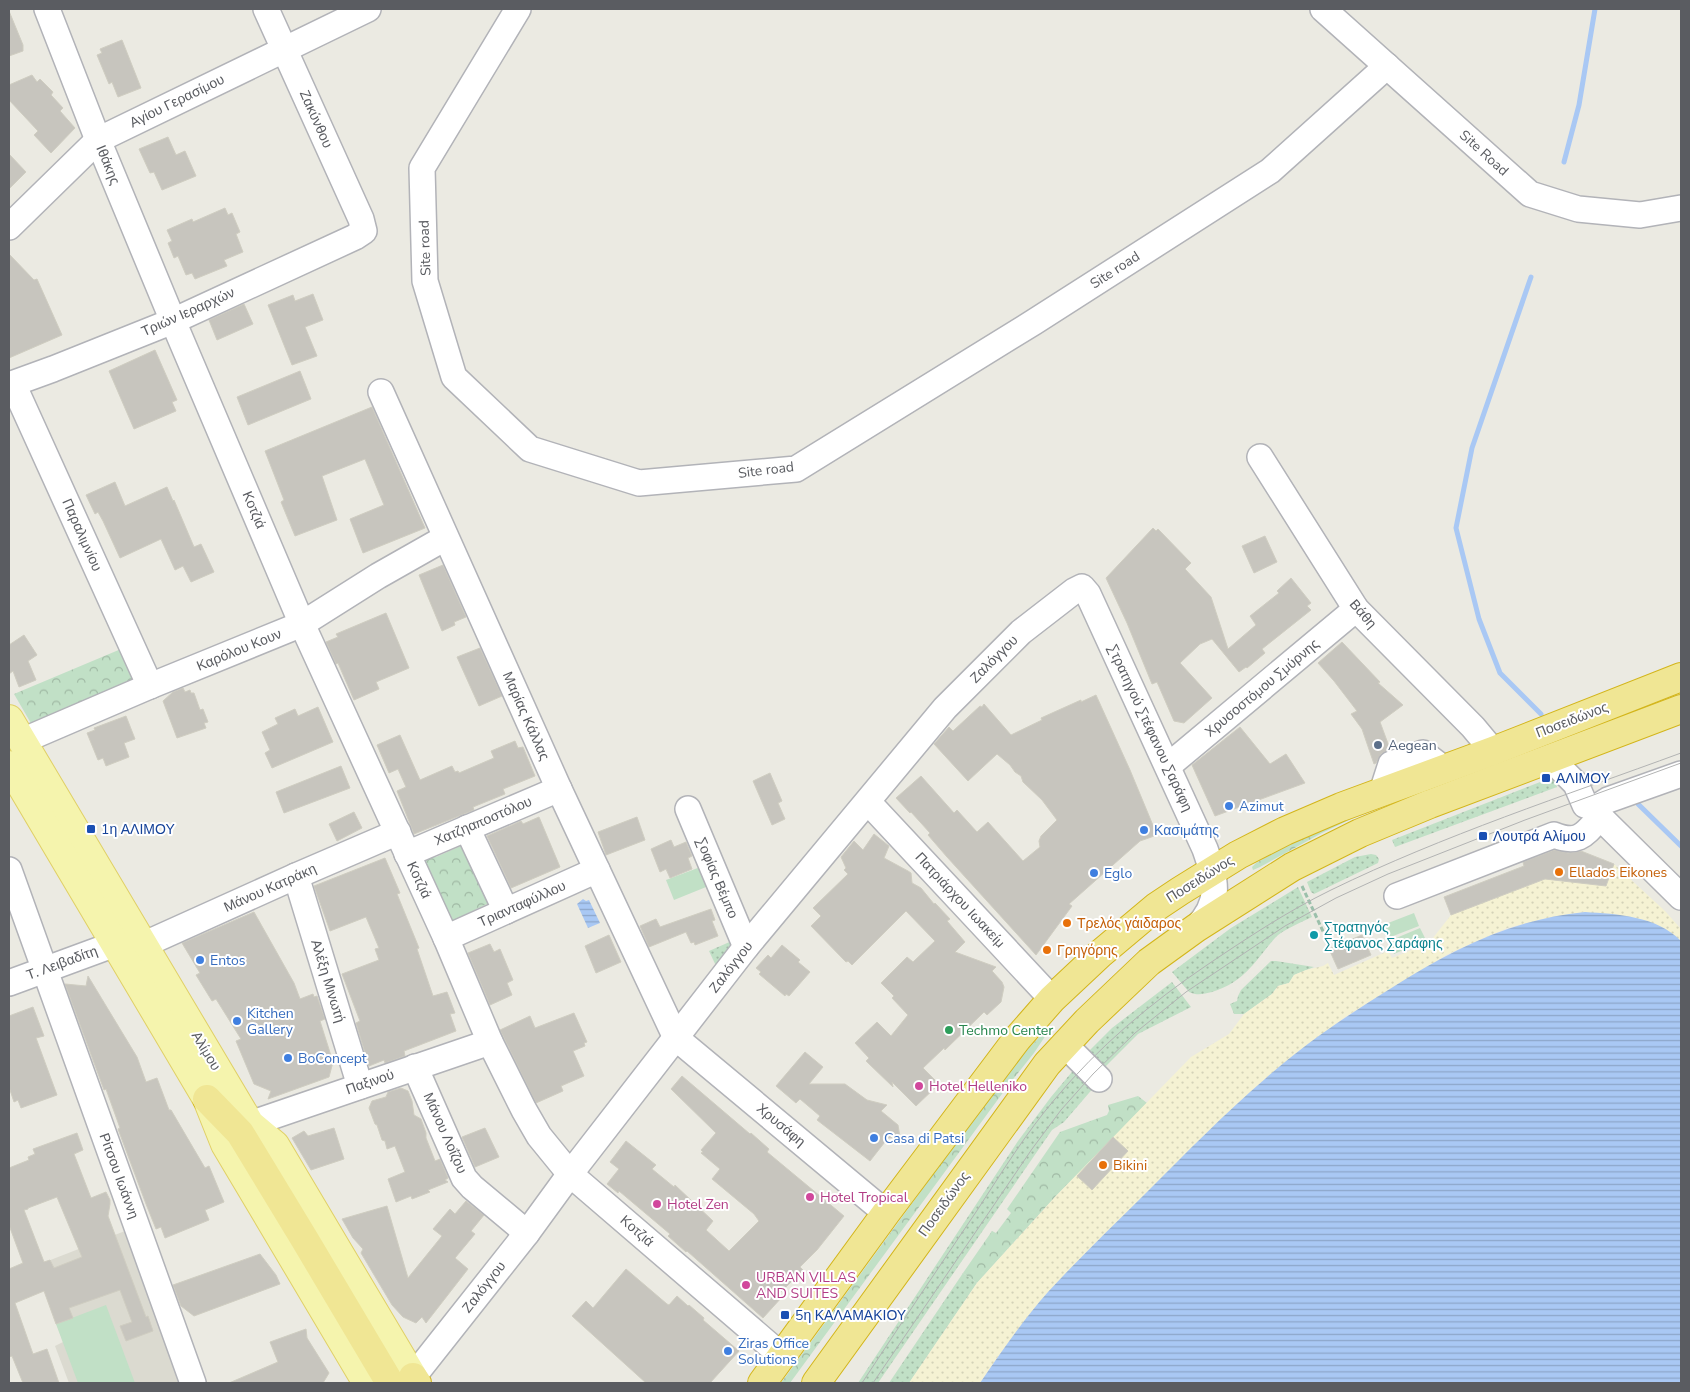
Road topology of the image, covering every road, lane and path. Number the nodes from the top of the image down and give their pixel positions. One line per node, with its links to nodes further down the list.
1 (47, 9): 8 (street, Ιθάκης)
2 (266, 9): 6 (street, Ζακύνθου)
3 (368, 9): 6 (street, Αγίου Γερασίμου)
4 (518, 9): 7 (street, Site road)
5 (1323, 9): 7 (street, Site Road)
6 (284, 48): 8 (street, Αγίου Γερασίμου); 11 (street, Ζακύνθου)
7 (1386, 66): 9 (street, Site Road)
8 (98, 140): 10 (street, Αγίου Γερασίμου); 12 (street, Ιθάκης)
9 (1681, 208)
10 (9, 227)
11 (364, 231): 12 (street, Τριών Ιεραρχών)
12 (173, 321): 13 (street, Τριών Ιεραρχών); 19 (street, Κοτζιά)
13 (11, 384): 21 (street, Παραλιμνίου)
14 (381, 392): 16 (street, Μαρίας Κάλλας)
15 (1260, 457): 18 (street, Βάθη)
16 (445, 538): 19 (street, Καρόλου Κουν); 29 (street, Μαρίας Κάλλας)
17 (1082, 587): 26 (street, Στρατηγού Στέφανου Σαράφη); 30 (street, Ζαλόγγου)
18 (1356, 609): 24 (street, Βάθη); 26 (street, Χρυσοστόμου Σμύρνης)
19 (302, 624): 21 (street, Καρόλου Κουν); 34 (street, Κοτζιά)
20 (1681, 677): 24 (highway, Ποσειδώνος)
21 (150, 686): 23 (street, Καρόλου Κουν)
22 (1681, 709): 43 (highway, Ποσειδώνος)
23 (15, 730): 47 (main road, Αλίμου)
24 (1494, 751): 37 (highway, Ποσειδώνος)
25 (9, 765): 46 (main road, Αλίμου)
26 (1168, 766): 37 (street, Στρατηγού Στέφανου Σαράφη)
27 (1562, 770): 32 (street)
28 (1681, 774): 32 (street)
29 (559, 789): 33 (street, Χατζηαποστόλου); 36 (street, Μαρίας Κάλλας)
30 (868, 802): 48 (street, Ζαλόγγου); 51 (street, Πατριάρχου Ιωακείμ)
31 (688, 809): 48 (street, Σοφίας Βέμπο)
32 (1602, 809): 40 (street); 41 (street)
33 (467, 828): 34 (street, Χατζηαποστόλου); 42 (street)
34 (402, 843): 38 (street, Μάνου Κατράκη); 44 (street, Κοτζιά)
35 (9, 870): 49 (street, Ρίτσου Ιωάννη)
36 (597, 870): 42 (street, Τριανταφύλλου); 52 (street, Μαρίας Κάλλας)
37 (1213, 871): 43 (street, Στρατηγού Στέφανου Σαράφη); 51 (highway, Ποσειδώνος)
38 (296, 876): 47 (street, Μάνου Κατράκη); 57 (street, Αλέξη Μινωτή)
39 (1300, 881): 45 (path)
40 (1398, 896)
41 (1681, 897)
42 (506, 911): 44 (street, Τριανταφύλλου)
43 (1196, 928): 54 (highway, Ποσειδώνος)
44 (446, 938): 53 (street, Κοτζιά)
45 (1328, 942)
46 (115, 944): 49 (street, Τ. Λειβαδίτη); 58 (main road, Αλίμου)
47 (143, 945): 59 (main road, Αλίμου)
48 (746, 947): 52 (street, Ζαλόγγου)
49 (45, 970): 50 (street, Τ. Λειβαδίτη); 66 (street, Ρίτσου Ιωάννη)
50 (9, 983)
51 (1052, 999): 61 (highway, Ποσειδώνος)
52 (676, 1038): 60 (street, Ζαλόγγου); 61 (street, Χρυσάφη)
53 (490, 1042): 55 (street, Παξινού); 60 (street, Κοτζιά)
54 (1065, 1044): 56 (street); 63 (highway, Ποσειδώνος)
55 (415, 1066): 57 (street, Παξινού); 62 (street, Μάνου Λοΐζου)
56 (1099, 1079)
57 (360, 1086): 59 (street, Παξινού)
58 (207, 1099): 65 (highway); 67 (main road, Αλίμου)
59 (250, 1124): 65 (main road, Αλίμου)
60 (570, 1174): 62 (street, Ζαλόγγου); 64 (street, Κοτζιά)
61 (886, 1213): 64 (highway, Ποσειδώνος)
62 (527, 1232): 65 (street, Ζαλόγγου)
63 (913, 1247): 69 (highway, Ποσειδώνος); 70 (highway)
64 (782, 1356): 68 (highway, Ποσειδώνος)
65 (405, 1382)
66 (193, 1383)
67 (367, 1383)
68 (762, 1383)
69 (816, 1383)
70 (839, 1383)

